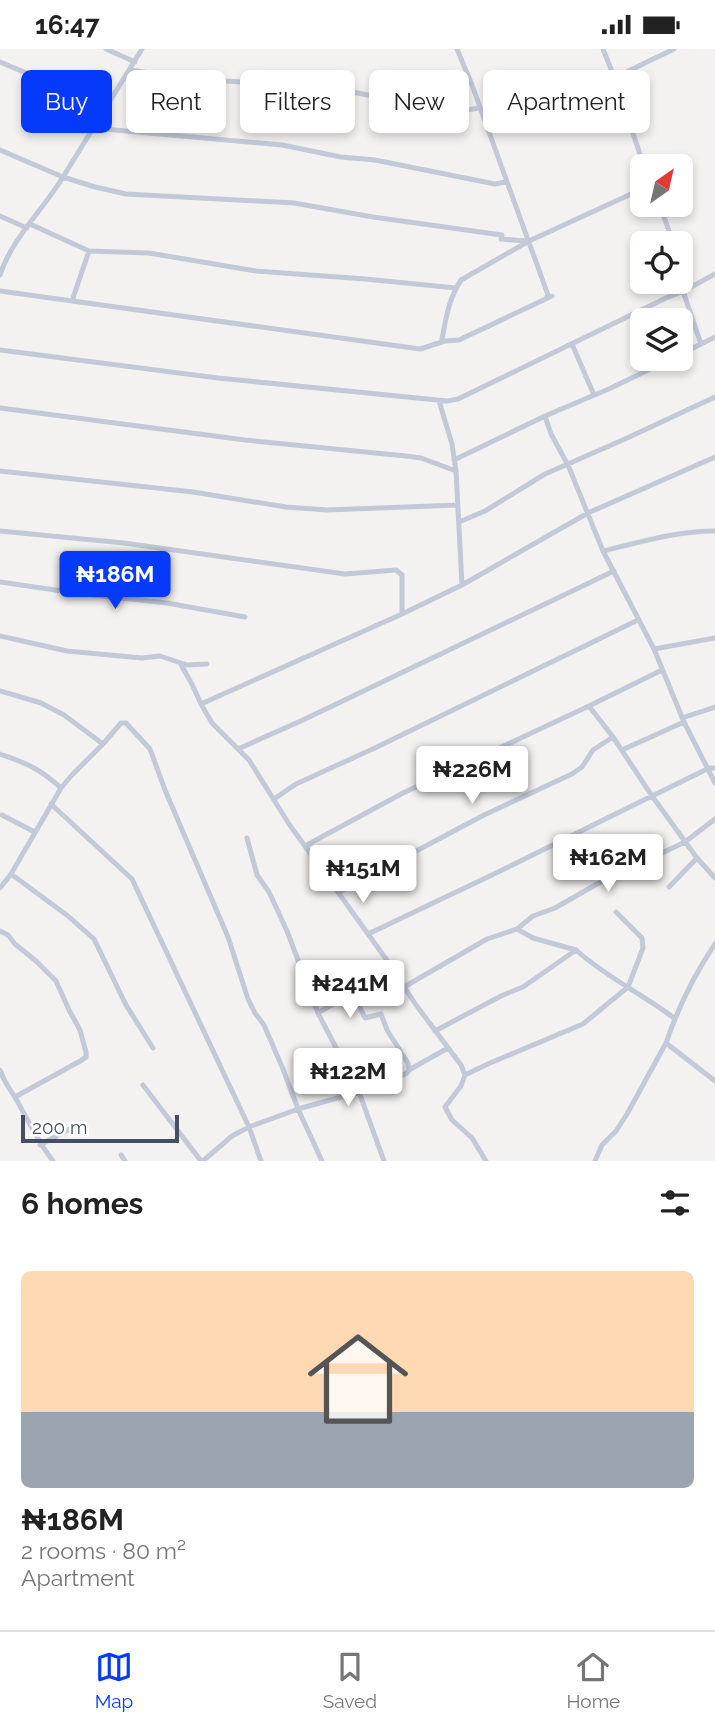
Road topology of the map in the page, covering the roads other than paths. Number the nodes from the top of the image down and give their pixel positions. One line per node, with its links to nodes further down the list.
1 (106, 49): 7 (street)
2 (142, 49): 7 (street)
3 (457, 49): 15 (street)
4 (603, 49): 9 (street)
5 (674, 49): 10 (street)
6 (0, 62): 11 (street)
7 (135, 62): 8 (street)
8 (130, 70)
9 (611, 70)
10 (631, 70)
11 (21, 71)
12 (126, 76): 14 (street)
13 (226, 81): 15 (street)
14 (112, 99)
15 (481, 109): 22 (street)
16 (112, 130): 22 (street)
17 (90, 133): 21 (street)
18 (633, 133): 20 (street)
19 (0, 150): 21 (street)
20 (640, 154)
21 (63, 177): 25 (street); 26 (street)
22 (506, 182): 26 (street)
23 (630, 194): 26 (street)
24 (0, 216): 25 (street)
25 (28, 226): 27 (street); 29 (street)
26 (528, 241): 31 (street); 37 (street)
27 (89, 251): 31 (street); 35 (street)
28 (715, 274): 30 (street)
29 (0, 275)
30 (693, 286)
31 (456, 288): 37 (street)
32 (0, 291): 35 (street)
33 (677, 294): 38 (street)
34 (688, 294): 39 (street)
35 (72, 301): 37 (street)
36 (715, 337): 39 (street)
37 (445, 341)
38 (572, 344): 43 (street); 45 (street)
39 (701, 344): 40 (street)
40 (693, 348)
41 (0, 350): 45 (street)
42 (645, 371): 43 (street)
43 (594, 395): 47 (street)
44 (715, 397): 50 (street)
45 (439, 401): 49 (street)
46 (0, 408): 52 (street)
47 (545, 416): 49 (street); 50 (street)
48 (715, 457): 54 (street)
49 (454, 460): 52 (street)
50 (568, 465): 54 (street); 55 (street)
51 (0, 471): 53 (street)
52 (456, 471): 53 (street)
53 (458, 505): 55 (street)
54 (588, 513): 58 (street); 61 (street)
55 (459, 523): 61 (street)
56 (0, 531): 62 (street)
57 (715, 531): 58 (street)
58 (603, 551): 59 (street)
59 (614, 571): 64 (street); 78 (street)
60 (0, 582): 63 (street)
61 (462, 585): 62 (street)
62 (402, 614): 72 (street)
63 (245, 617)
64 (638, 620): 67 (street); 85 (street)
65 (0, 636): 68 (street)
66 (715, 638): 67 (street)
67 (654, 649): 70 (street)
68 (180, 663): 69 (street); 72 (street)
69 (207, 664)
70 (663, 670): 73 (street); 75 (street)
71 (0, 691): 77 (street)
72 (201, 704): 78 (street)
73 (589, 706): 76 (street); 92 (street)
74 (715, 707): 75 (street)
75 (683, 720): 79 (street); 81 (street)
76 (613, 737): 79 (street); 98 (street)
77 (103, 744): 83 (street); 123 (street)
78 (238, 749): 85 (street)
79 (622, 750): 84 (street)
80 (0, 754): 83 (street)
81 (712, 768): 82 (street); 84 (street)
82 (715, 783)
83 (61, 788): 86 (street)
84 (652, 796): 91 (street); 102 (street)
85 (274, 799): 92 (street)
86 (51, 804): 89 (street); 125 (street)
87 (2, 815): 89 (street)
88 (715, 819): 91 (street)
89 (35, 832): 94 (street)
90 (247, 838): 109 (street)
91 (685, 842): 93 (street); 100 (street)
92 (305, 846): 98 (street)
93 (697, 857): 95 (street); 96 (street)
94 (11, 874): 97 (street); 113 (street)
95 (715, 878)
96 (669, 887)
97 (0, 888)
98 (339, 893): 102 (street)
99 (616, 912): 107 (street)
100 (517, 929): 104 (street); 106 (street)
101 (0, 931): 122 (street)
102 (368, 935): 105 (street)
103 (715, 944): 110 (street)
104 (576, 950): 107 (street); 111 (street)
105 (394, 972): 106 (street); 108 (street)
106 (404, 987): 111 (street)
107 (628, 987): 110 (street); 117 (street)
108 (354, 998): 109 (street); 116 (street)
109 (318, 1013): 121 (street)
110 (674, 1018): 112 (street)
111 (435, 1031): 114 (street)
112 (666, 1043): 118 (street); 133 (street)
113 (153, 1048)
114 (448, 1048): 116 (street); 117 (street)
115 (0, 1070): 119 (street)
116 (409, 1070): 121 (street)
117 (465, 1075): 132 (street)
118 (715, 1081)
119 (3, 1086): 122 (street)
120 (143, 1086): 128 (street)
121 (359, 1092): 123 (street); 131 (street)
122 (15, 1097): 126 (street)
123 (298, 1109): 125 (street); 130 (street)
124 (77, 1125): 126 (street)
125 (249, 1127): 128 (street); 129 (street)
126 (40, 1145): 127 (street)
127 (53, 1161)
128 (202, 1161)
129 (261, 1161)
130 (322, 1161)
131 (384, 1161)
132 (486, 1161)
133 (595, 1161)

